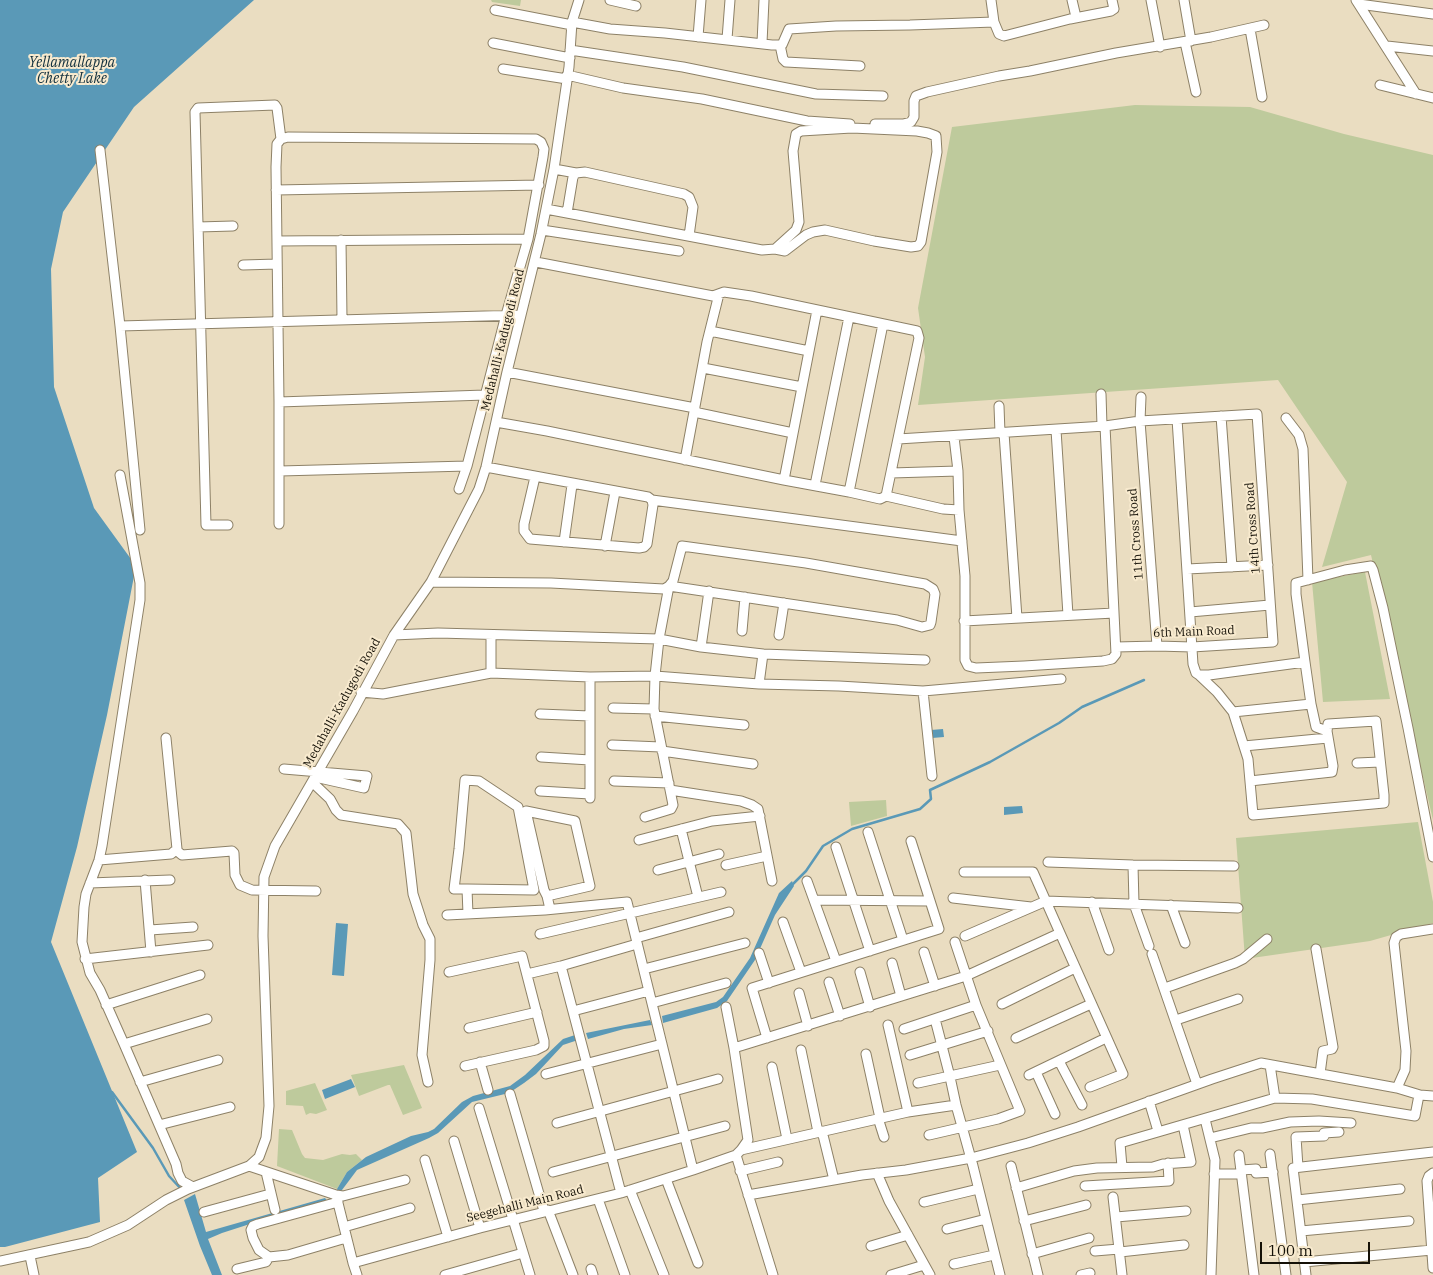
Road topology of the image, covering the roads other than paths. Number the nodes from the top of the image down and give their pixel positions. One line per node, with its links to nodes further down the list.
1 (579, 0): 17 (street, Medahalli-Kadugodi Road)
2 (610, 0): 12 (street)
3 (701, 0): 20 (street)
4 (730, 0): 21 (street)
5 (764, 0): 24 (street)
6 (991, 0): 16 (street)
7 (1072, 0): 15 (street)
8 (1112, 0): 15 (street)
9 (1151, 0): 27 (street)
10 (1184, 0): 22 (street)
11 (1357, 2): 14 (street); 26 (street)
12 (636, 6)
13 (495, 10): 17 (street)
14 (1433, 14)
15 (1076, 17): 16 (street)
16 (994, 22): 25 (street)
17 (572, 23): 20 (street); 29 (street, Medahalli-Kadugodi Road)
18 (1264, 25): 19 (street)
19 (1250, 29): 22 (street); 37 (street)
20 (698, 36): 21 (street)
21 (727, 40): 24 (street)
22 (1188, 41): 27 (street); 34 (street)
23 (493, 43): 29 (street)
24 (762, 43): 25 (street)
25 (780, 45): 30 (street)
26 (1387, 46): 28 (street); 35 (street)
27 (1160, 47): 32 (street)
28 (1433, 51)
29 (570, 54): 32 (street, Medahalli-Kadugodi Road); 36 (street)
30 (860, 66)
31 (503, 69): 32 (street)
32 (567, 77): 41 (street, Medahalli-Kadugodi Road)
33 (1380, 85): 35 (street)
34 (1196, 92)
35 (1416, 94): 38 (street)
36 (883, 96)
37 (1262, 97)
38 (1433, 98)
39 (280, 139): 43 (street); 44 (street); 48 (street)
40 (100, 150): 68 (street)
41 (554, 169): 42 (street); 45 (street, Medahalli-Kadugodi Road)
42 (576, 173): 46 (street); 50 (street)
43 (539, 185): 44 (street); 51 (street)
44 (276, 190): 53 (street)
45 (546, 209): 46 (street); 49 (street, Medahalli-Kadugodi Road)
46 (567, 213): 50 (street)
47 (233, 226): 48 (street)
48 (198, 227): 66 (street)
49 (542, 230): 55 (street); 56 (street, Medahalli-Kadugodi Road)
50 (689, 236): 54 (street)
51 (528, 238): 52 (street); 61 (street)
52 (342, 240): 53 (street); 64 (street)
53 (276, 241): 57 (street)
54 (775, 249): 54 (street)
55 (679, 251)
56 (536, 262): 59 (street); 62 (street, Medahalli-Kadugodi Road)
57 (277, 264): 58 (street); 65 (street)
58 (243, 265)
59 (719, 294): 60 (street); 69 (street)
60 (816, 310): 63 (street); 70 (street)
61 (506, 315): 62 (street); 64 (street); 75 (street)
62 (521, 315): 72 (street, Medahalli-Kadugodi Road)
63 (849, 317): 67 (street); 101 (street)
64 (342, 319): 65 (street)
65 (278, 321): 66 (street); 77 (street)
66 (201, 324): 68 (street); 109 (street)
67 (883, 324): 90 (street); 104 (street)
68 (120, 326): 110 (street)
69 (710, 331): 70 (street); 71 (street)
70 (809, 350): 73 (street)
71 (703, 368): 73 (street); 79 (street)
72 (507, 372): 79 (street); 84 (street, Medahalli-Kadugodi Road)
73 (802, 387): 87 (street)
74 (1101, 394): 85 (street)
75 (486, 395): 77 (street); 92 (street)
76 (1141, 397): 83 (street, 11th Cross Road)
77 (279, 402): 94 (street)
78 (999, 406): 88 (street)
79 (694, 410): 87 (street); 91 (street)
80 (1221, 416): 82 (street); 114 (street, 14th Cross Road); 115 (street)
81 (1286, 418): 117 (street)
82 (1177, 419): 83 (street); 116 (street)
83 (1140, 421): 85 (street); 135 (street, 11th Cross Road)
84 (496, 422): 91 (street); 93 (street, Medahalli-Kadugodi Road)
85 (1104, 426): 86 (street); 125 (street)
86 (1056, 430): 88 (street); 126 (street)
87 (793, 433): 99 (street)
88 (1002, 433): 89 (street); 127 (street)
89 (954, 437): 90 (street); 95 (street)
90 (898, 439): 96 (street)
91 (685, 460): 99 (street)
92 (467, 466): 94 (street); 102 (street)
93 (486, 467): 98 (street); 118 (street, Medahalli-Kadugodi Road)
94 (280, 471): 108 (street)
95 (958, 471): 96 (street); 107 (street)
96 (891, 473): 105 (street)
97 (120, 475): 185 (street)
98 (535, 477): 100 (street); 112 (street)
99 (784, 480): 101 (street)
100 (572, 484): 103 (street); 112 (street)
101 (816, 485): 104 (street)
102 (459, 489)
103 (615, 492): 106 (street); 113 (street)
104 (848, 492): 105 (street)
105 (886, 496): 107 (street)
106 (652, 500): 111 (street); 113 (street)
107 (959, 510): 111 (street)
108 (279, 524)
109 (228, 525)
110 (140, 530)
111 (962, 541): 128 (street)
112 (564, 542): 113 (street)
113 (605, 546)
114 (1268, 565): 115 (street); 123 (street, 14th Cross Road)
115 (1232, 567): 116 (street)
116 (1187, 569): 124 (street)
117 (1308, 580): 141 (street); 184 (street)
118 (431, 582): 119 (street); 130 (street, Medahalli-Kadugodi Road)
119 (669, 586): 120 (street); 122 (street); 133 (street)
120 (709, 591): 121 (street); 136 (street)
121 (745, 597): 122 (street); 129 (street)
122 (784, 603): 132 (street)
123 (1270, 605): 124 (street); 134 (street, 14th Cross Road)
124 (1190, 612): 137 (street)
125 (1114, 613): 126 (street); 138 (street)
126 (1068, 616): 127 (street)
127 (1017, 618): 128 (street)
128 (964, 621): 138 (street)
129 (742, 631)
130 (394, 635): 131 (street); 148 (street, Medahalli-Kadugodi Road)
131 (491, 635): 133 (street); 142 (street)
132 (779, 635)
133 (659, 639): 136 (street); 144 (street)
134 (1273, 642): 137 (street, 6th Main Road)
135 (1157, 646): 137 (street, 6th Main Road); 138 (street, 6th Main Road)
136 (701, 647): 139 (street)
137 (1192, 647): 143 (street)
138 (1116, 648)
139 (763, 654): 140 (street); 147 (street)
140 (925, 660)
141 (1306, 662): 143 (street); 150 (street)
142 (491, 673): 145 (street); 148 (street)
143 (1199, 675): 152 (street)
144 (655, 676): 145 (street); 147 (street); 153 (street)
145 (590, 677): 155 (street)
146 (1061, 679): 149 (street)
147 (759, 684): 149 (street)
148 (361, 692): 168 (street, Medahalli-Kadugodi Road)
149 (923, 692): 169 (street)
150 (1311, 704): 152 (street); 157 (street)
151 (613, 708): 153 (street)
152 (1233, 712): 160 (street)
153 (655, 713): 156 (street); 161 (street)
154 (540, 714): 155 (street)
155 (590, 716): 163 (street)
156 (744, 725)
157 (1327, 735): 160 (street); 164 (street); 171 (street)
158 (166, 738): 181 (street)
159 (612, 745): 161 (street)
160 (1244, 746): 171 (street)
161 (661, 749): 166 (street); 172 (street)
162 (541, 758): 163 (street)
163 (590, 760): 173 (street)
164 (1380, 762): 165 (street); 171 (street)
165 (1357, 763)
166 (752, 764)
167 (284, 769): 168 (street)
168 (315, 776): 168 (street); 199 (street, Medahalli-Kadugodi Road); 302 (street)
169 (932, 776)
170 (614, 781): 172 (street)
171 (1250, 781)
172 (670, 786): 174 (street); 175 (street)
173 (540, 791)
174 (646, 816)
175 (760, 816): 176 (street); 183 (street)
176 (681, 829): 178 (street); 186 (street)
177 (868, 832): 207 (street)
178 (639, 840)
179 (911, 841): 208 (street)
180 (836, 847): 206 (street)
181 (176, 850): 185 (street); 199 (street)
182 (719, 854): 186 (street)
183 (767, 856): 188 (street); 196 (street)
184 (1433, 857)
185 (99, 860): 197 (street)
186 (689, 862): 191 (street); 203 (street)
187 (1048, 862): 189 (street)
188 (726, 865)
189 (1133, 865): 190 (street); 211 (street)
190 (1234, 866)
191 (658, 870)
192 (964, 872): 209 (street)
193 (146, 880): 194 (street); 197 (street); 223 (street)
194 (170, 880)
195 (807, 881): 205 (street)
196 (772, 882)
197 (90, 883): 240 (street)
198 (467, 889): 198 (street); 218 (street)
199 (264, 890): 200 (street); 347 (street, Medahalli-Kadugodi Road)
200 (316, 891)
201 (721, 892): 203 (street)
202 (547, 896): 202 (street); 215 (street)
203 (698, 897): 216 (street)
204 (953, 898): 213 (street)
205 (814, 900): 206 (street); 241 (street)
206 (854, 900): 207 (street); 236 (street)
207 (889, 900): 208 (street); 228 (street)
208 (930, 901): 228 (street)
209 (1046, 901): 210 (street); 213 (street); 225 (street)
210 (1092, 902): 211 (street); 235 (street)
211 (1134, 904): 212 (street); 256 (street)
212 (1171, 905): 214 (street); 232 (street)
213 (1032, 907): 226 (street)
214 (1238, 908)
215 (550, 910): 216 (street); 218 (street)
216 (630, 912): 224 (street); 229 (street)
217 (729, 912): 229 (street)
218 (468, 914): 219 (street)
219 (447, 915)
220 (783, 922): 247 (street)
221 (193, 927): 223 (street)
222 (1433, 929): 306 (street)
223 (150, 930): 237 (street)
224 (540, 934)
225 (1060, 934): 244 (street); 251 (street)
226 (965, 936)
227 (1267, 939): 256 (street)
228 (903, 940): 236 (street)
229 (637, 941): 243 (street); 245 (street)
230 (955, 942): 251 (street)
231 (745, 943): 245 (street)
232 (1185, 943)
233 (208, 945): 237 (street)
234 (1316, 949): 298 (street)
235 (1109, 950)
236 (870, 951): 241 (street)
237 (151, 952): 240 (street)
238 (924, 952): 255 (street)
239 (759, 953): 252 (street)
240 (85, 959): 265 (street)
241 (836, 962): 247 (street)
242 (892, 963): 259 (street)
243 (561, 966): 249 (street); 268 (street)
244 (1075, 968): 263 (street); 264 (street)
245 (644, 969): 257 (street)
246 (449, 972): 249 (street)
247 (801, 972): 252 (street)
248 (860, 972): 266 (street)
249 (527, 974): 269 (street)
250 (200, 975): 265 (street)
251 (966, 976): 255 (street); 262 (street)
252 (769, 982): 279 (street)
253 (829, 982): 270 (street)
254 (726, 983): 261 (street)
255 (935, 986): 259 (street)
256 (1165, 988): 273 (street)
257 (649, 991): 261 (street); 268 (street)
258 (799, 993): 275 (street)
259 (902, 996): 266 (street)
260 (1238, 999): 273 (street)
261 (652, 1003): 283 (street)
262 (976, 1004): 272 (street); 278 (street)
263 (1002, 1004)
264 (1091, 1004): 280 (street); 281 (street)
265 (106, 1005): 282 (street)
266 (870, 1006): 270 (street)
267 (726, 1007): 285 (street)
268 (573, 1011): 292 (street)
269 (537, 1012): 276 (street); 291 (street)
270 (840, 1016): 275 (street)
271 (208, 1019): 282 (street)
272 (934, 1019): 277 (street); 284 (street)
273 (1176, 1020): 304 (street)
274 (888, 1025): 319 (street)
275 (808, 1026): 279 (street)
276 (469, 1028)
277 (904, 1029)
278 (988, 1032): 284 (street); 293 (street)
279 (767, 1038): 285 (street)
280 (1016, 1038)
281 (1106, 1038): 290 (street); 305 (street)
282 (124, 1044): 301 (street)
283 (662, 1044): 292 (street); 308 (street)
284 (942, 1047): 288 (street); 299 (street)
285 (734, 1048): 339 (street)
286 (801, 1050): 329 (street)
287 (866, 1054): 321 (street)
288 (910, 1056)
289 (218, 1060): 301 (street)
290 (1059, 1061): 315 (street); 320 (street)
291 (480, 1062): 295 (street); 307 (street)
292 (586, 1063): 297 (street); 318 (street)
293 (1000, 1065): 299 (street); 328 (street)
294 (1270, 1065): 298 (street); 304 (street); 312 (street)
295 (465, 1066)
296 (772, 1067): 336 (street)
297 (546, 1074)
298 (1320, 1074): 306 (street)
299 (950, 1077): 303 (street); 314 (street)
300 (718, 1079): 308 (street)
301 (140, 1082): 325 (street)
302 (428, 1082)
303 (918, 1083)
304 (1197, 1084): 313 (street)
305 (1090, 1087)
306 (1397, 1088): 310 (street)
307 (488, 1090)
308 (674, 1091): 318 (street); 333 (street)
309 (510, 1094): 381 (street)
310 (1419, 1095): 311 (street); 312 (street)
311 (1433, 1096)
312 (1275, 1098): 322 (street)
313 (1150, 1101): 330 (street); 343 (street)
314 (956, 1105): 319 (street, Seegehalli Main Road); 328 (street)
315 (1082, 1105)
316 (230, 1107): 325 (street)
317 (478, 1108): 385 (street)
318 (600, 1112): 323 (street); 342 (street)
319 (908, 1112): 321 (street, Seegehalli Main Road)
320 (1055, 1114)
321 (879, 1118): 329 (street, Seegehalli Main Road); 334 (street)
322 (1205, 1119): 326 (street); 335 (street)
323 (557, 1123)
324 (1351, 1123): 335 (street)
325 (159, 1125): 364 (street)
326 (1183, 1125): 330 (street); 346 (street)
327 (725, 1126): 333 (street)
328 (962, 1126): 332 (street); 343 (street)
329 (820, 1132): 336 (street, Seegehalli Main Road); 362 (street)
330 (1158, 1132): 349 (street)
331 (1339, 1132): 350 (street)
332 (929, 1135)
333 (685, 1136): 342 (street); 351 (street)
334 (884, 1137)
335 (1210, 1138): 359 (street)
336 (787, 1140): 339 (street, Seegehalli Main Road)
337 (454, 1141): 390 (street)
338 (1433, 1152): 350 (street)
339 (738, 1153): 351 (street, Seegehalli Main Road); 352 (street)
340 (1270, 1154): 356 (street)
341 (1239, 1155): 355 (street)
342 (610, 1157): 354 (street); 369 (street)
343 (971, 1158): 357 (street); 366 (street)
344 (425, 1160): 394 (street)
345 (778, 1162): 352 (street)
346 (1168, 1164): 349 (street); 363 (street)
347 (249, 1166): 353 (street); 364 (street)
348 (1011, 1166): 365 (street)
349 (1122, 1167): 365 (street)
350 (1298, 1167): 375 (street)
351 (694, 1170): 360 (street, Seegehalli Main Road)
352 (740, 1171): 371 (street)
353 (266, 1172): 370 (street); 373 (street)
354 (553, 1172)
355 (1241, 1172): 356 (street); 359 (street); 429 (street)
356 (1273, 1172): 430 (street)
357 (877, 1173): 362 (street); 393 (street)
358 (1433, 1173): 379 (street)
359 (1214, 1174): 428 (street)
360 (666, 1178): 368 (street, Seegehalli Main Road); 410 (street)
361 (405, 1180): 373 (street)
362 (834, 1180): 371 (street)
363 (1085, 1186)
364 (190, 1188): 405 (street)
365 (1016, 1188): 387 (street)
366 (978, 1189): 376 (street); 386 (street)
367 (1400, 1189): 375 (street)
368 (630, 1190): 369 (street, Seegehalli Main Road); 421 (street)
369 (621, 1192): 374 (street, Seegehalli Main Road)
370 (270, 1194): 380 (street); 383 (street)
371 (748, 1196): 422 (street)
372 (1113, 1197): 384 (street)
373 (337, 1199): 389 (street); 406 (street)
374 (598, 1199): 381 (street, Seegehalli Main Road); 420 (street)
375 (1297, 1200): 392 (street)
376 (924, 1202)
377 (1086, 1205): 387 (street)
378 (410, 1208): 389 (street)
379 (1431, 1209): 397 (street)
380 (275, 1210)
381 (546, 1211): 385 (street, Seegehalli Main Road); 419 (street)
382 (1186, 1211): 384 (street)
383 (204, 1212)
384 (1116, 1217): 401 (street)
385 (512, 1220): 390 (street, Seegehalli Main Road); 402 (street)
386 (986, 1220): 391 (street); 404 (street)
387 (1024, 1221): 403 (street)
388 (1409, 1221): 392 (street)
389 (344, 1227): 395 (street)
390 (480, 1228): 394 (street, Seegehalli Main Road)
391 (947, 1229)
392 (1300, 1231): 408 (street)
393 (908, 1235): 399 (street); 412 (street)
394 (448, 1236): 409 (street, Seegehalli Main Road)
395 (346, 1238): 406 (street); 409 (street)
396 (1089, 1238): 403 (street)
397 (1432, 1244): 408 (street); 413 (street)
398 (1184, 1245): 401 (street)
399 (871, 1246)
400 (1095, 1251): 401 (street)
401 (1120, 1251): 427 (street)
402 (523, 1253): 417 (street); 418 (street)
403 (1032, 1254): 426 (street)
404 (994, 1255): 411 (street); 425 (street)
405 (30, 1256): 407 (street); 415 (street)
406 (269, 1257): 414 (street)
407 (0, 1261)
408 (1304, 1262): 431 (street)
409 (354, 1263): 416 (street)
410 (698, 1263)
411 (954, 1264)
412 (924, 1265): 423 (street); 424 (street)
413 (1433, 1268)
414 (237, 1269)
415 (34, 1275)
416 (357, 1275)
417 (445, 1275)
418 (530, 1275)
419 (573, 1275)
420 (625, 1275)
421 (664, 1275)
422 (773, 1275)
423 (892, 1275)
424 (930, 1275)
425 (1000, 1275)
426 (1038, 1275)
427 (1122, 1275)
428 (1211, 1275)
429 (1254, 1275)
430 (1286, 1275)
431 (1306, 1275)

